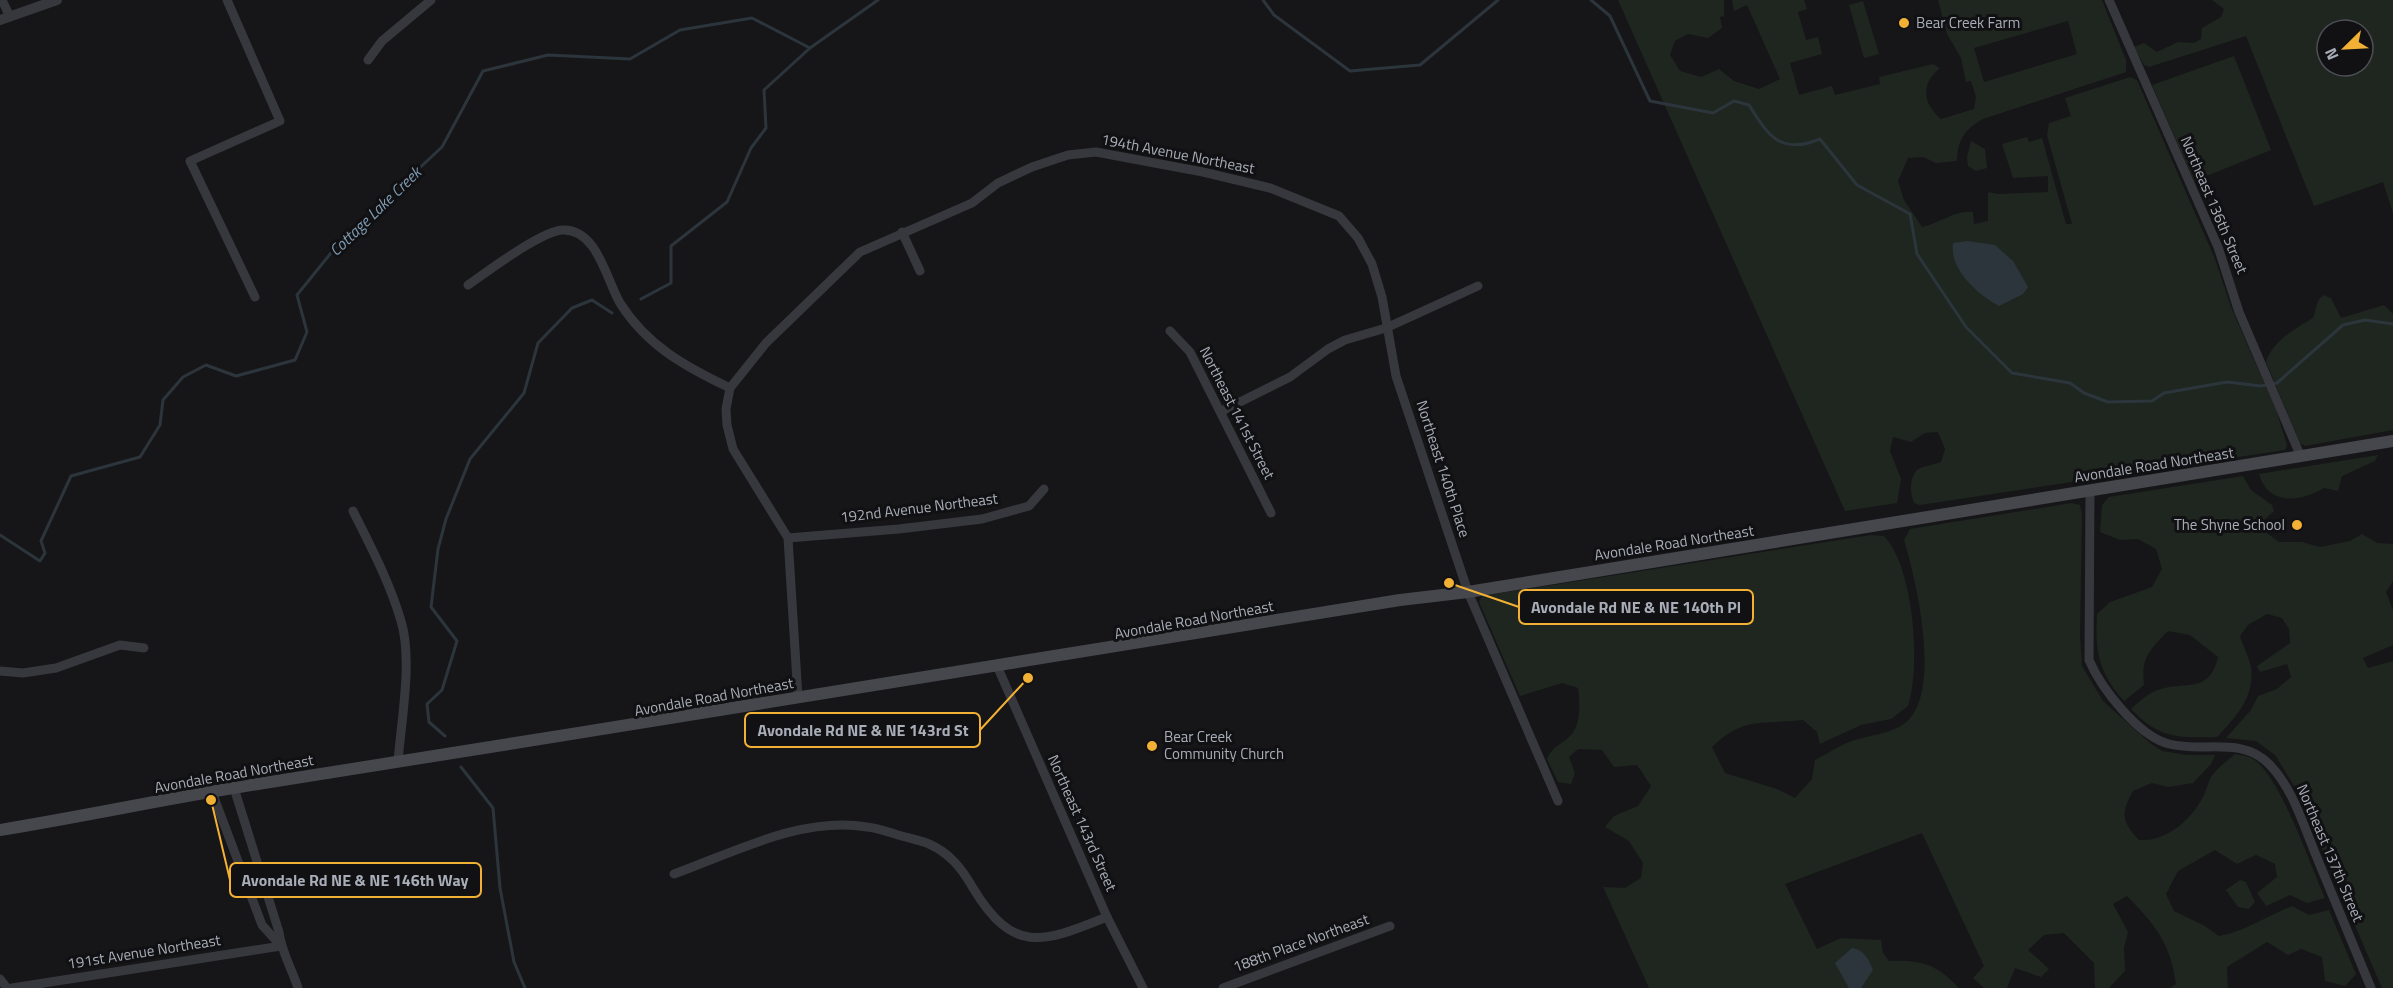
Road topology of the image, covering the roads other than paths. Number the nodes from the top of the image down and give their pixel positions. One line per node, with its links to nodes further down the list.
1 (2, 0): 6 (street)
2 (57, 0): 6 (street)
3 (227, 0): 13 (street)
4 (431, 0): 7 (street)
5 (2109, 0): 19 (street, Northeast 136th Street)
6 (5, 19)
7 (368, 60)
8 (1270, 188): 9 (street, 194th Avenue Northeast); 14 (street, Northeast 140th Place)
9 (902, 232): 10 (street); 16 (street, 194th Avenue Northeast)
10 (920, 271)
11 (468, 285): 16 (street)
12 (1478, 286): 14 (street)
13 (255, 297)
14 (1386, 328): 17 (street); 25 (street, Northeast 140th Place)
15 (1170, 331): 17 (street, Northeast 141st Street)
16 (730, 388): 24 (street)
17 (1222, 411): 23 (street, Northeast 141st Street)
18 (2393, 441): 19 (main road, Avondale Road Northeast)
19 (2301, 457): 21 (main road, Avondale Road Northeast)
20 (1044, 489): 24 (street, 192nd Avenue Northeast)
21 (2090, 491): 25 (main road, Avondale Road Northeast); 45 (street, Northeast 137th Street)
22 (353, 512): 30 (street)
23 (1271, 513)
24 (788, 537): 29 (street)
25 (1468, 592): 27 (main road, Avondale Road Northeast); 33 (street, Northeast 140th Place)
26 (144, 648): 28 (street)
27 (998, 668): 29 (main road, Avondale Road Northeast); 36 (street, Northeast 143rd Street)
28 (0, 671)
29 (798, 697): 30 (main road, Avondale Road Northeast)
30 (398, 762): 31 (main road, Avondale Road Northeast)
31 (234, 788): 32 (main road, Avondale Road Northeast); 38 (street)
32 (212, 792): 34 (main road, Avondale Road Northeast); 38 (street)
33 (1558, 801)
34 (0, 830)
35 (674, 874): 36 (street)
36 (1107, 917): 43 (street, Northeast 143rd Street)
37 (1390, 926): 44 (street, 188th Place Northeast)
38 (281, 946): 41 (street, 191st Avenue Northeast); 42 (street)
39 (0, 979): 40 (street)
40 (7, 988)
41 (12, 988)
42 (298, 988)
43 (1143, 988)
44 (1223, 988)
45 (2371, 988)

